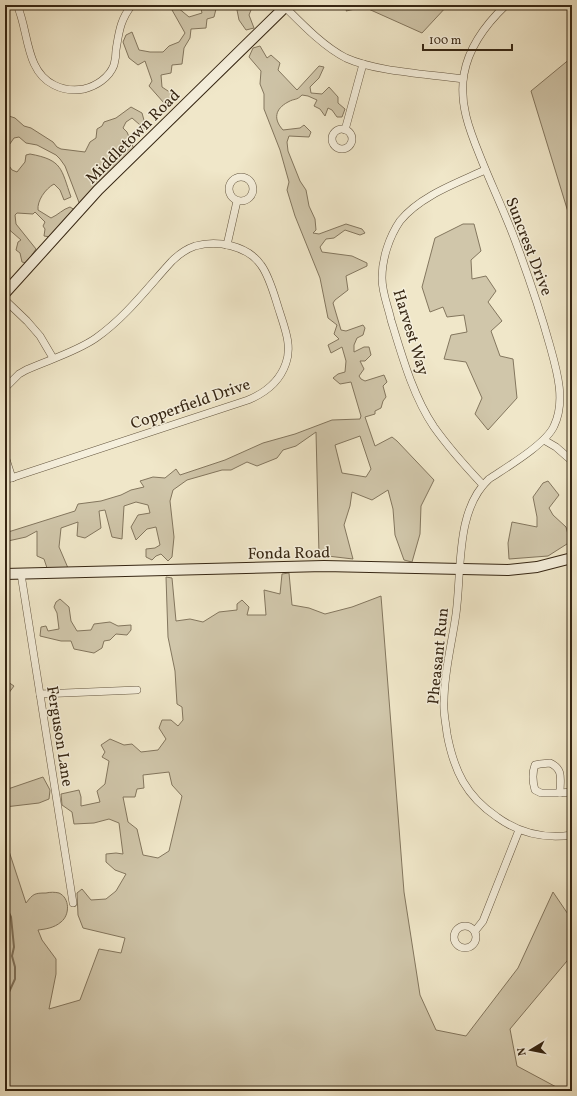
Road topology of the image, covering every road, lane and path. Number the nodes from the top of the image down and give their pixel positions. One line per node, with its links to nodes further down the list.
1 (17, 5): 2 (street)
2 (132, 5)
3 (506, 5): 6 (street, Suncrest Drive)
4 (286, 6): 5 (street); 11 (street, Middletown Road)
5 (363, 64): 6 (street); 7 (street)
6 (464, 79): 8 (street, Suncrest Drive)
7 (345, 130)
8 (485, 170): 15 (street, Suncrest Drive); 19 (street, Harvest Way)
9 (237, 201): 10 (street)
10 (227, 245): 13 (street, Copperfield Drive); 18 (street, Copperfield Drive)
11 (5, 293)
12 (5, 300): 13 (street)
13 (53, 358): 14 (street, Copperfield Drive)
14 (5, 388)
15 (544, 440): 17 (street); 19 (street, Suncrest Drive)
16 (5, 456): 18 (street, Copperfield Drive)
17 (572, 460)
18 (9, 479)
19 (483, 485): 21 (street, Suncrest Drive)
20 (572, 558): 21 (street, Fonda Road)
21 (460, 569): 23 (street, Fonda Road); 28 (street, Pheasant Run)
22 (5, 574): 23 (street, Fonda Road)
23 (21, 574): 25 (street, Ferguson Lane)
24 (137, 690): 25 (street)
25 (40, 694): 30 (street, Ferguson Lane)
26 (572, 792): 27 (street)
27 (560, 793): 27 (street)
28 (519, 830): 29 (street, Pheasant Run); 31 (street)
29 (572, 835)
30 (73, 903)
31 (475, 931)

